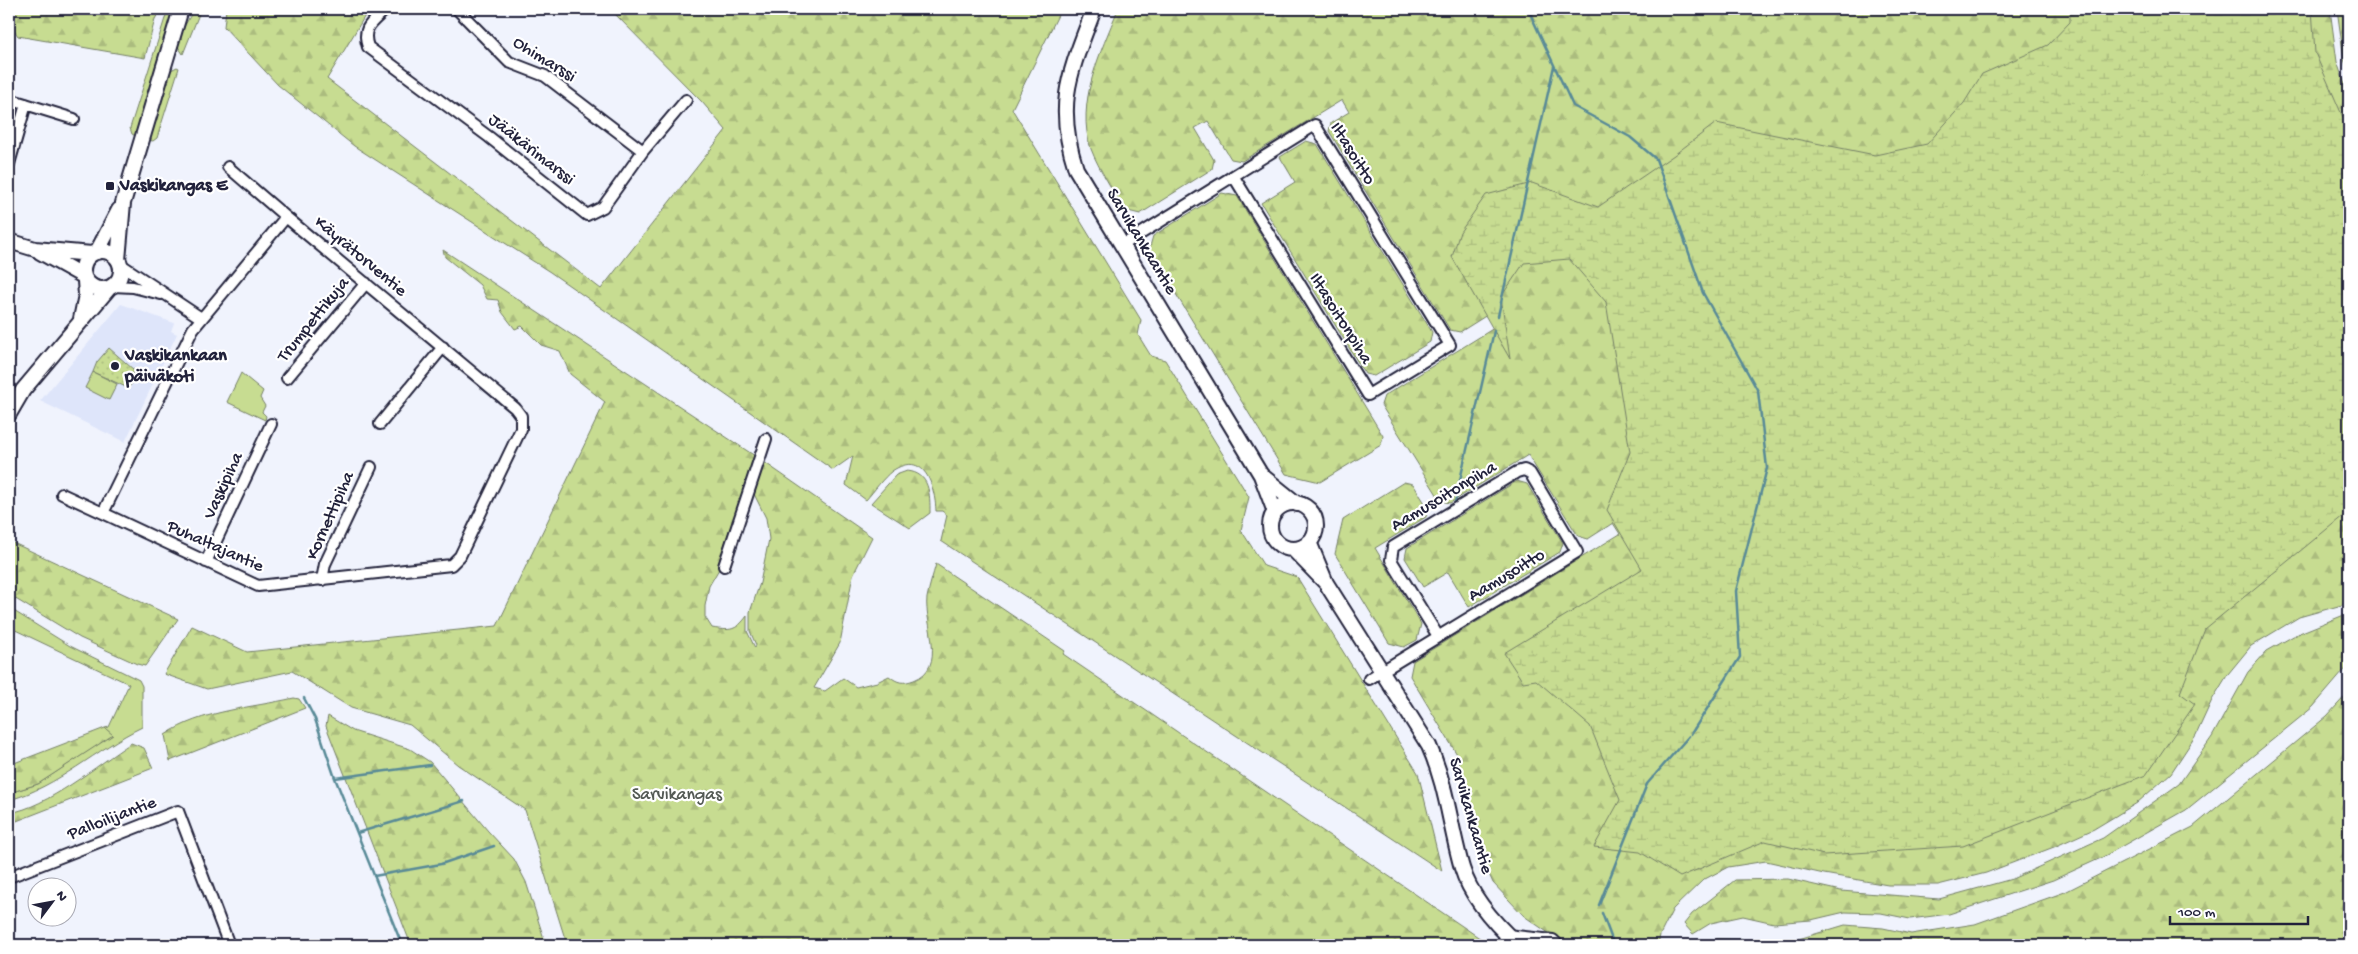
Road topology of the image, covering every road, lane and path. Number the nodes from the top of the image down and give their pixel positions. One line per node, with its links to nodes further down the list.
1 (180, 9): 6 (street)
2 (191, 9): 6 (street)
3 (385, 9): 11 (street, Jääkärimarssi)
4 (457, 9): 11 (street, Ohimarssi)
5 (1094, 9): 18 (street, Sarvikankaantie)
6 (174, 37): 15 (street)
7 (9, 99): 9 (street)
8 (686, 100): 11 (street, Jääkärimarssi)
9 (26, 104): 10 (street); 12 (street)
10 (74, 119)
11 (643, 151)
12 (9, 164)
13 (228, 167): 16 (street)
14 (1234, 177): 18 (street, Iltasoitto); 28 (street, Iltasoitonpiha); 28 (street, Iltasoitto)
15 (123, 203): 20 (street); 21 (street)
16 (286, 217): 23 (street, Käyrätorventie); 26 (street, Käyrätorventie)
17 (9, 241): 19 (street)
18 (1121, 246): 38 (street, Sarvikankaantie)
19 (35, 249): 20 (street); 22 (street)
20 (95, 253): 21 (street); 22 (street)
21 (119, 262): 24 (street); 25 (street)
22 (84, 278): 24 (street); 27 (street)
23 (366, 282): 29 (street, Käyrätorventie); 30 (street, Trumpettikuja)
24 (111, 287): 25 (street); 27 (street)
25 (174, 298): 26 (street)
26 (201, 318): 42 (street)
27 (81, 320): 32 (street)
28 (1450, 345)
29 (443, 347): 31 (street, Käyrätorventie); 34 (street)
30 (287, 378)
31 (515, 408): 47 (street, Puhaltajantie)
32 (9, 414)
33 (271, 424): 45 (street, Vaskipiha)
34 (380, 424)
35 (766, 439): 46 (street)
36 (371, 467): 47 (street, Kornettipiha)
37 (1524, 470): 49 (street, Aamusoitonpiha); 49 (street, Aamusoitto)
38 (1262, 475): 40 (street, Sarvikankaantie); 41 (street, Sarvikankaantie)
39 (62, 494): 42 (street, Puhaltajantie)
40 (1297, 504): 41 (street); 43 (street, Sarvikankaantie)
41 (1275, 512): 44 (street, Sarvikankaantie)
42 (102, 513): 45 (street, Puhaltajantie)
43 (1309, 542): 44 (street); 48 (street, Sarvikankaantie)
44 (1293, 549): 48 (street, Sarvikankaantie)
45 (206, 562): 47 (street, Puhaltajantie)
46 (724, 566)
47 (322, 580)
48 (1326, 583): 50 (street, Sarvikankaantie)
49 (1438, 636): 50 (street, Aamusoitto)
50 (1382, 671): 51 (street, Aamusoitto); 53 (street, Sarvikankaantie)
51 (1369, 679)
52 (9, 876): 54 (street, Palloilijantie)
53 (1504, 940): 55 (street, Sarvikankaantie); 56 (street)
54 (229, 945)
55 (1518, 945)
56 (1558, 945)

